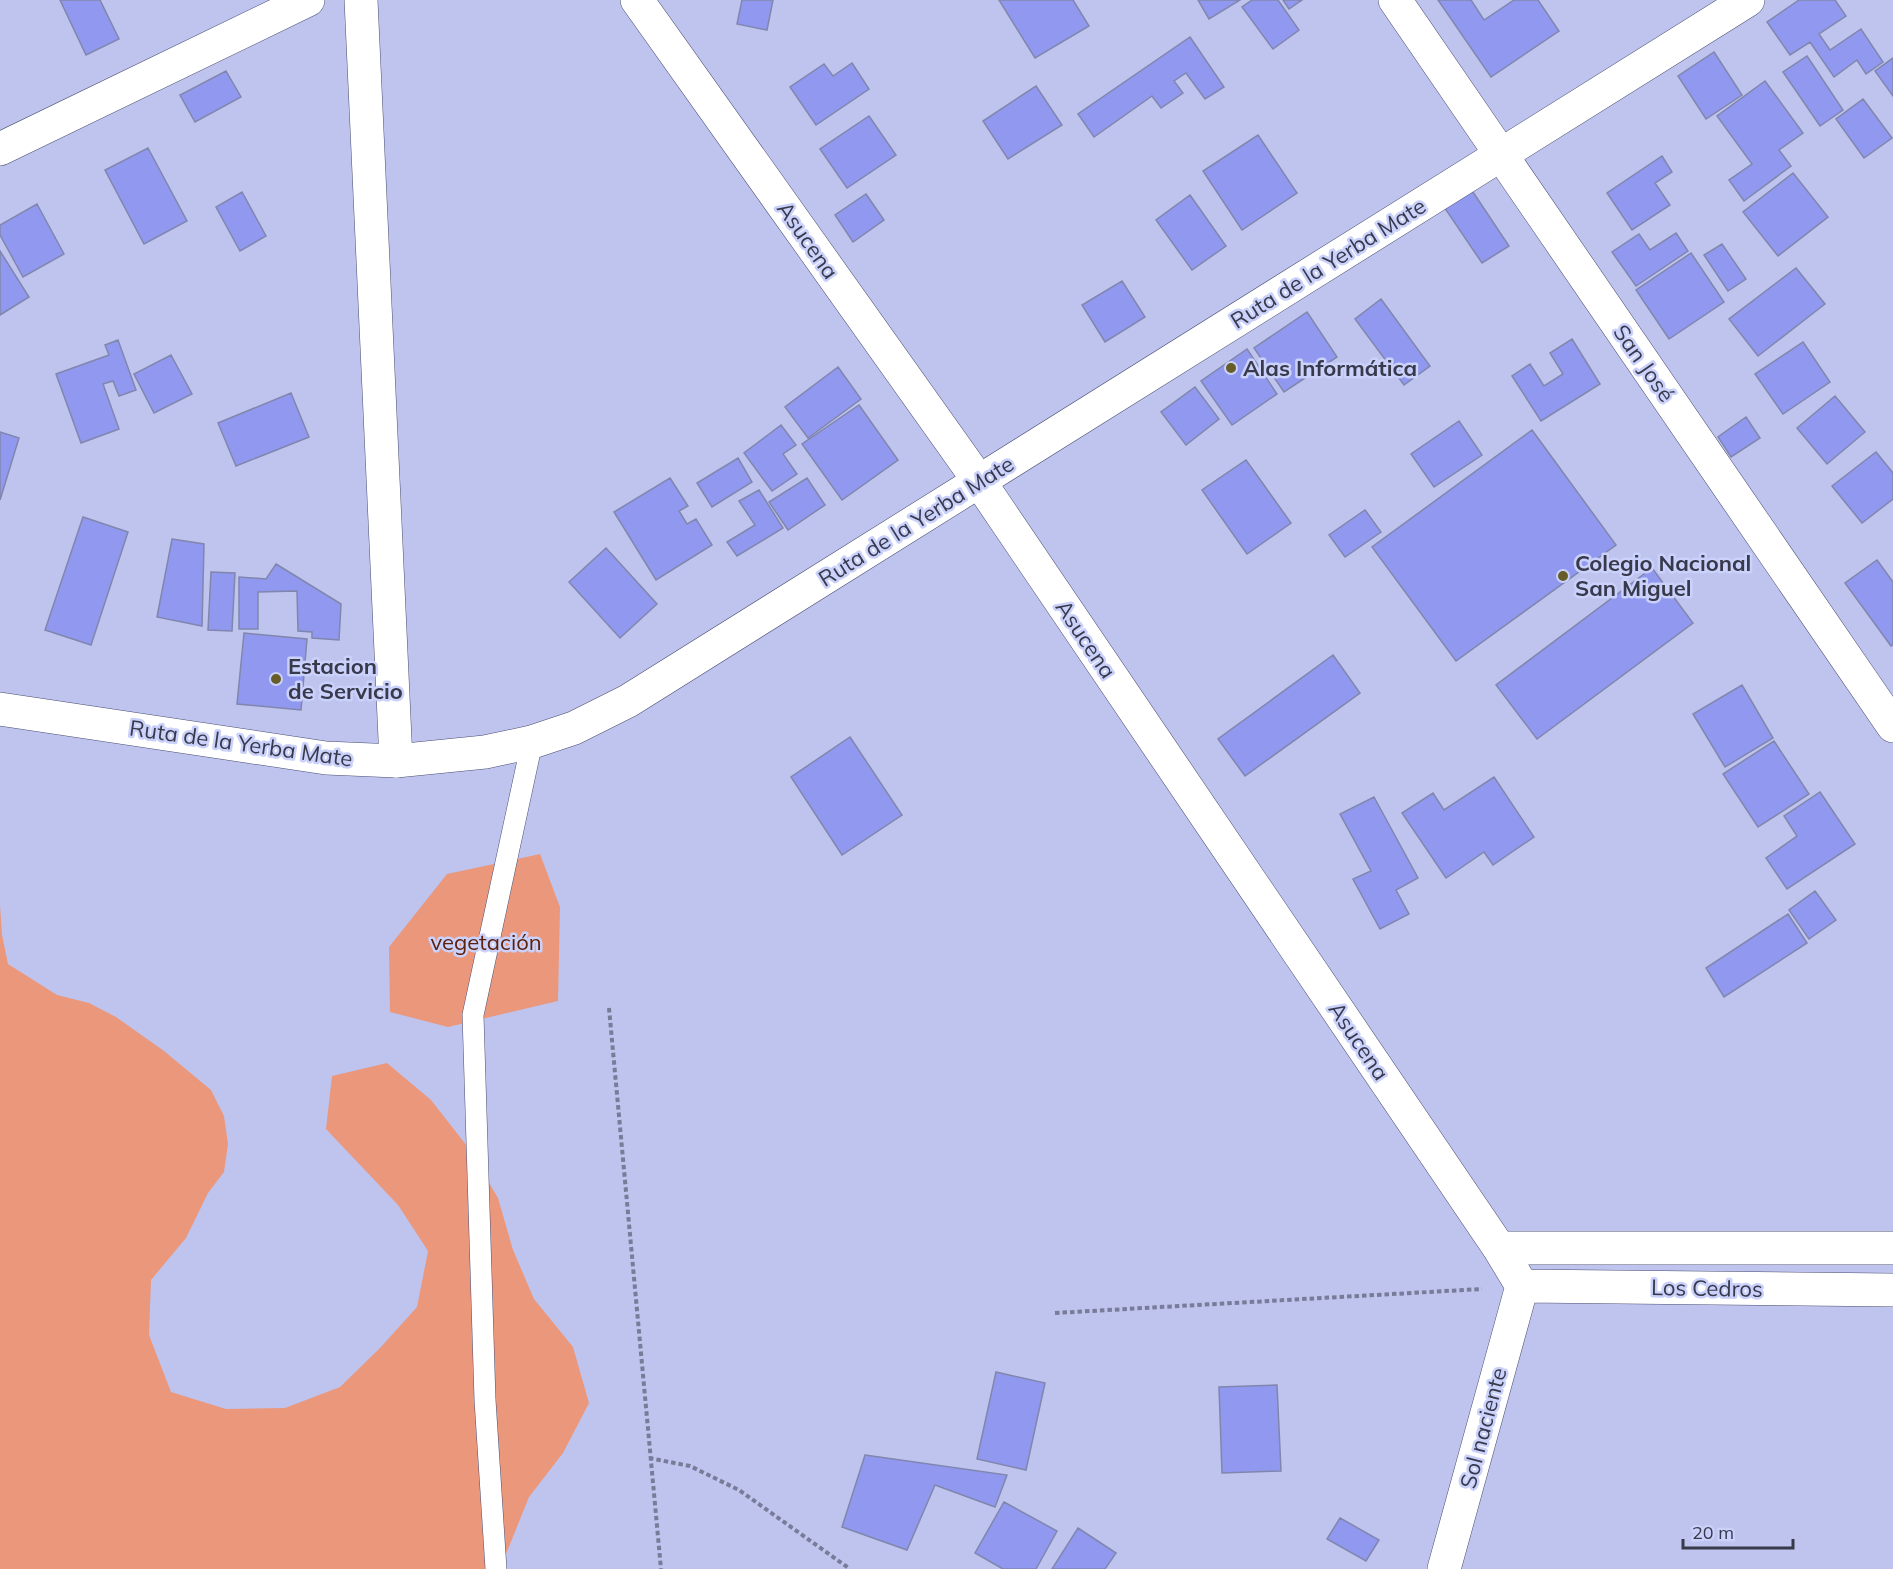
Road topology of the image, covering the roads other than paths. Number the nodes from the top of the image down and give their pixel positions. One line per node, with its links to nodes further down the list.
1 (308, 0): 6 (street)
2 (362, 0): 12 (street)
3 (637, 0): 8 (street, Asucena)
4 (1395, 0): 7 (street, San José)
5 (1748, 0): 7 (street, Ruta de la Yerba Mate)
6 (0, 149)
7 (1500, 155): 8 (street, Ruta de la Yerba Mate); 10 (street, San José)
8 (979, 481): 11 (street, Ruta de la Yerba Mate); 13 (street, Asucena)
9 (0, 709): 12 (street, Ruta de la Yerba Mate)
10 (1893, 726)
11 (532, 742): 12 (street, Ruta de la Yerba Mate); 17 (lane)
12 (396, 761)
13 (1499, 1248): 14 (street); 15 (street, Asucena)
14 (1893, 1248)
15 (1522, 1286): 16 (street, Los Cedros); 18 (street, Sol naciente)
16 (1893, 1290)
17 (496, 1569)
18 (1444, 1569)

